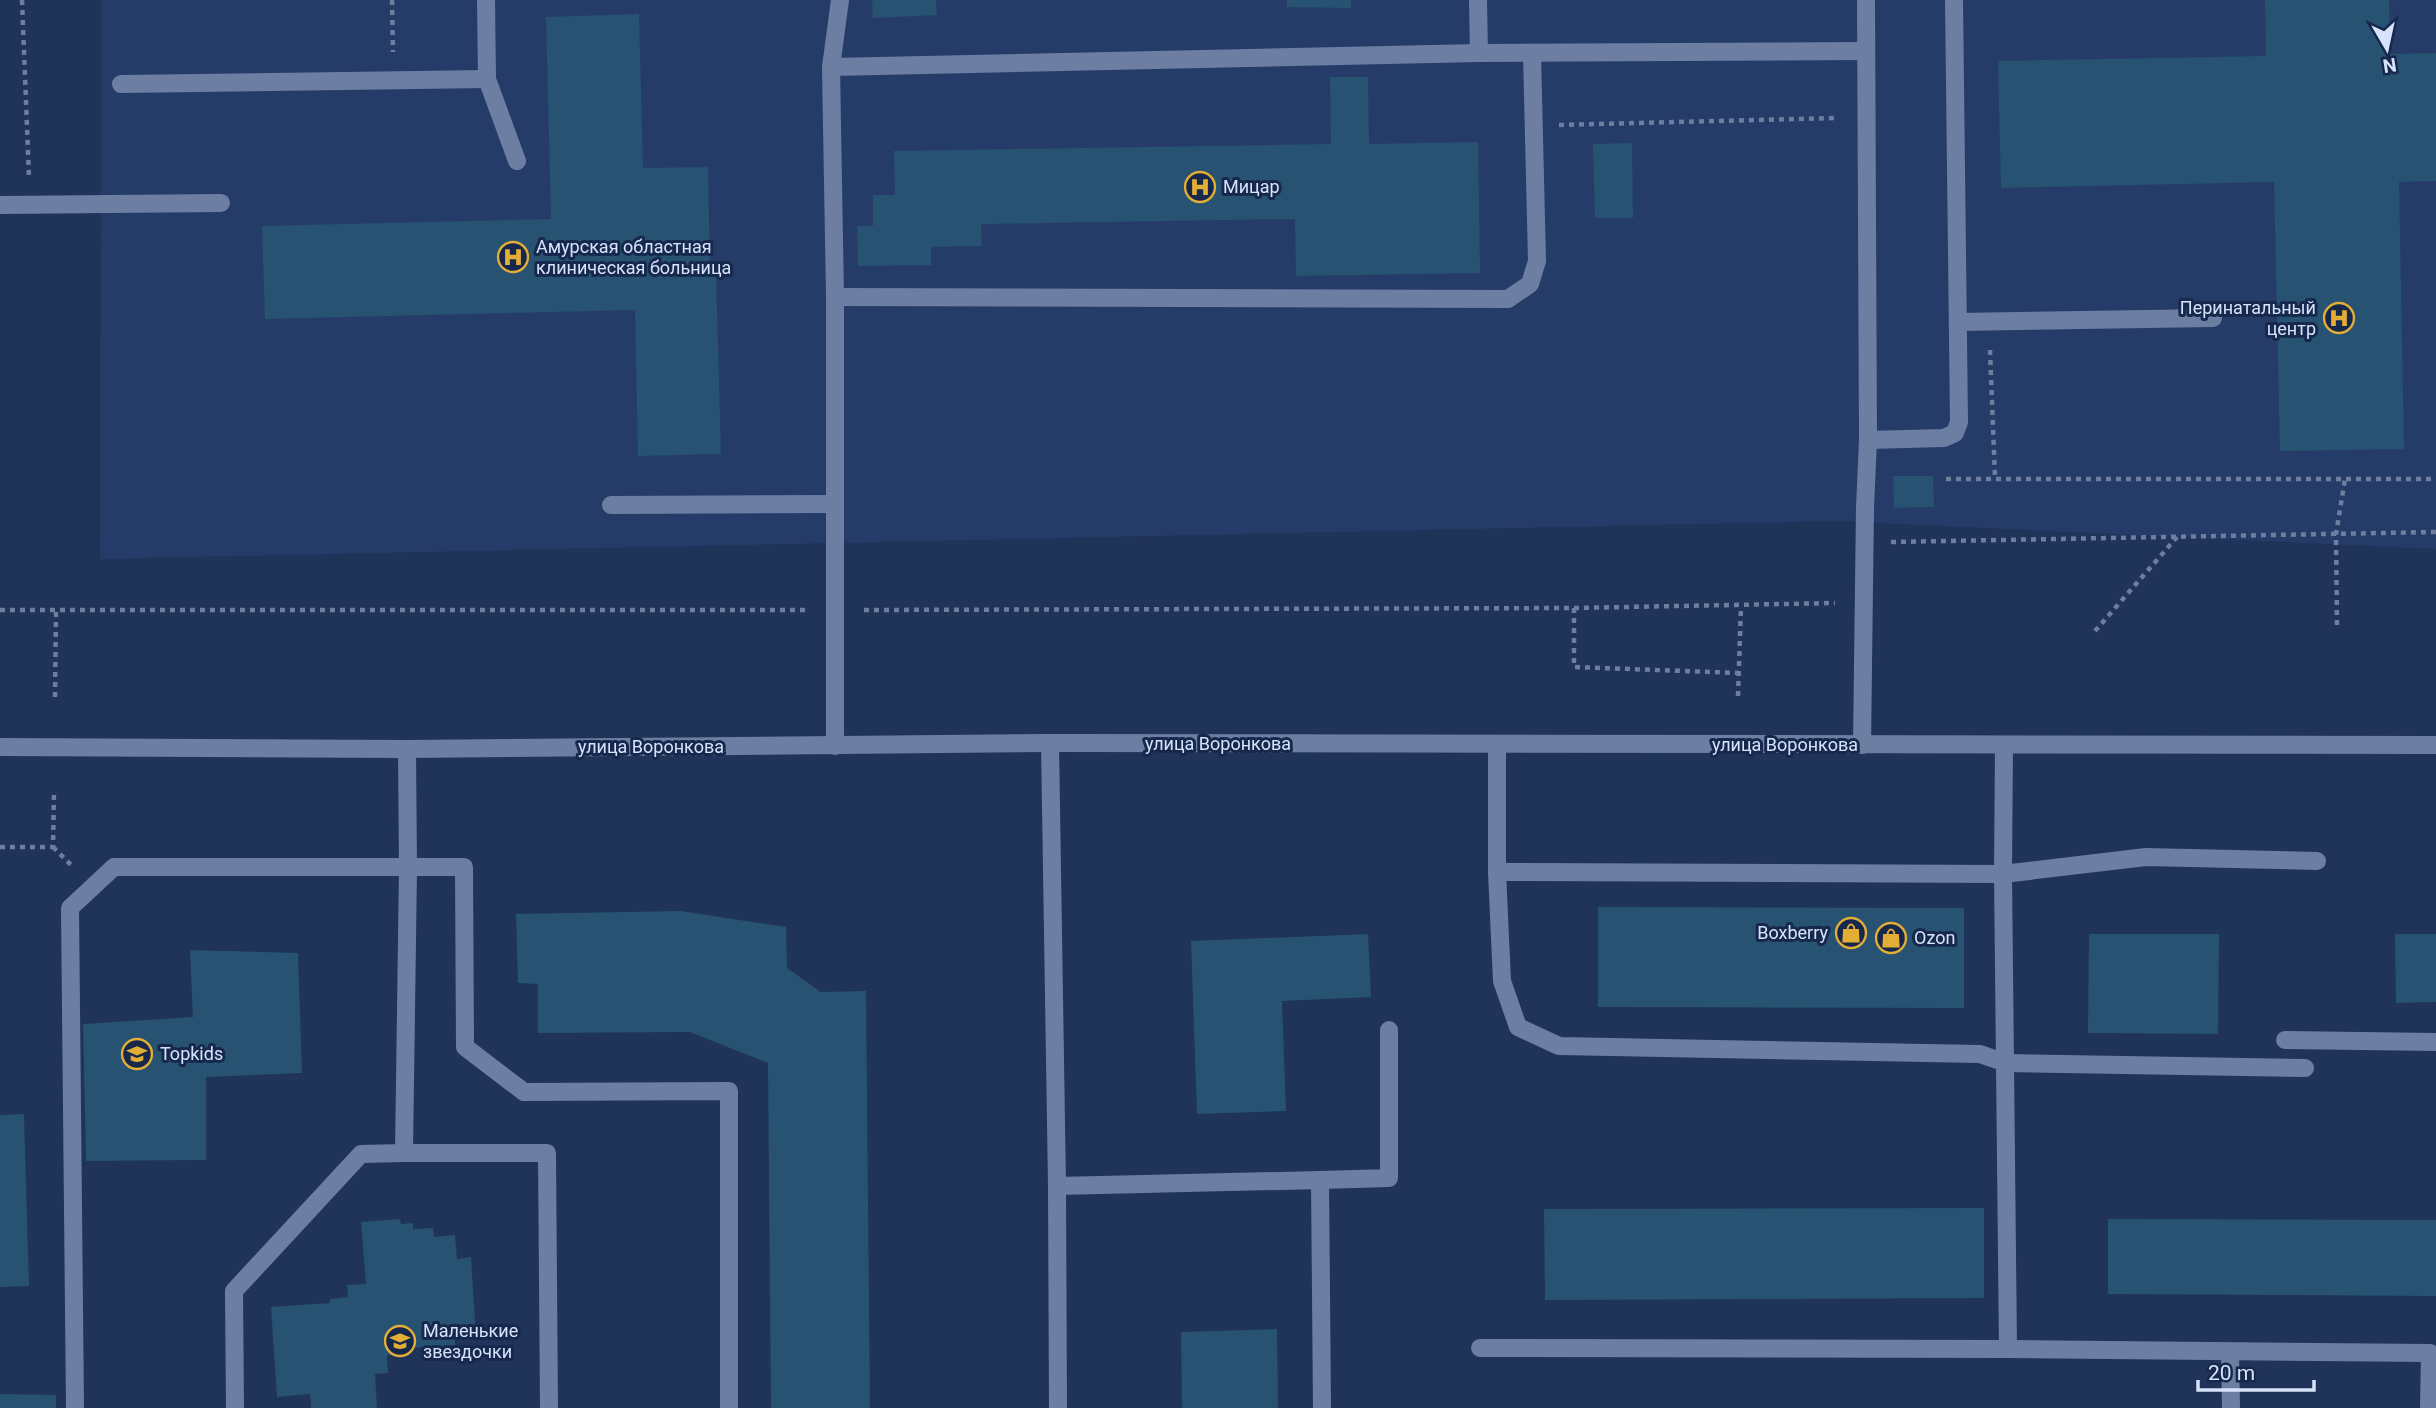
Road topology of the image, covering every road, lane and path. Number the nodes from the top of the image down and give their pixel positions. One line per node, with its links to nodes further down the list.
1 (22, 0): 20 (path)
2 (392, 0): 12 (path)
3 (486, 0): 13 (street)
4 (840, 0): 11 (street)
5 (1478, 0): 9 (street)
6 (1866, 0): 8 (street)
7 (1954, 0): 24 (street)
8 (1866, 51): 10 (street); 15 (street)
9 (1479, 53): 10 (street); 11 (street)
10 (1532, 53): 16 (street)
11 (831, 67): 21 (street)
12 (394, 79): 13 (street); 14 (street)
13 (487, 79): 17 (street)
14 (121, 84)
15 (1866, 117): 16 (path); 25 (street)
16 (1534, 125): 21 (street)
17 (517, 161)
18 (221, 203): 20 (street)
19 (0, 205): 20 (street)
20 (30, 205)
21 (835, 298): 30 (street)
22 (2213, 318): 23 (street)
23 (1989, 321): 24 (street); 26 (path)
24 (1958, 322): 25 (street)
25 (1868, 440): 35 (street)
26 (1995, 478): 27 (path); 28 (path)
27 (1946, 479)
28 (2345, 479): 29 (path); 33 (path)
29 (2436, 479)
30 (835, 504): 31 (street); 40 (street)
31 (611, 505)
32 (2436, 532): 33 (path)
33 (2336, 534): 34 (path); 42 (path)
34 (2178, 536): 35 (path); 43 (path)
35 (1864, 542): 36 (street)
36 (1864, 602): 37 (path); 48 (street)
37 (1741, 606): 38 (path); 44 (path)
38 (1574, 608): 40 (path); 44 (path)
39 (0, 610): 41 (path)
40 (835, 610): 41 (path); 52 (street)
41 (56, 611): 46 (path)
42 (2337, 625)
43 (2095, 631)
44 (1739, 673): 45 (path)
45 (1738, 696)
46 (55, 697)
47 (1050, 743): 49 (street, улица Воронкова); 52 (street, улица Воронкова); 68 (street)
48 (1862, 744): 49 (street, улица Воронкова); 50 (street, улица Воронкова)
49 (1497, 745): 59 (street)
50 (2004, 745): 51 (street, улица Воронкова); 60 (street)
51 (2436, 745)
52 (835, 746): 54 (street, улица Воронкова)
53 (0, 747): 54 (street, улица Воронкова)
54 (407, 749): 58 (street)
55 (54, 792): 56 (path)
56 (0, 848)
57 (2317, 861): 60 (street)
58 (408, 868): 66 (street); 72 (street); 75 (street)
59 (1497, 872): 60 (street); 64 (street)
60 (2003, 874): 64 (street)
61 (1389, 1030): 67 (street)
62 (2285, 1040): 63 (street)
63 (2436, 1042)
64 (2006, 1063): 65 (street); 70 (street)
65 (2305, 1068)
66 (404, 1153): 73 (street); 74 (street)
67 (1320, 1180): 68 (street); 77 (street)
68 (1057, 1186): 76 (street)
69 (1480, 1348): 70 (street)
70 (2008, 1349): 71 (street)
71 (2230, 1352): 78 (street); 79 (street)
72 (75, 1408)
73 (235, 1408)
74 (549, 1408)
75 (729, 1408)
76 (1058, 1408)
77 (1322, 1408)
78 (2231, 1408)
79 (2429, 1408)

